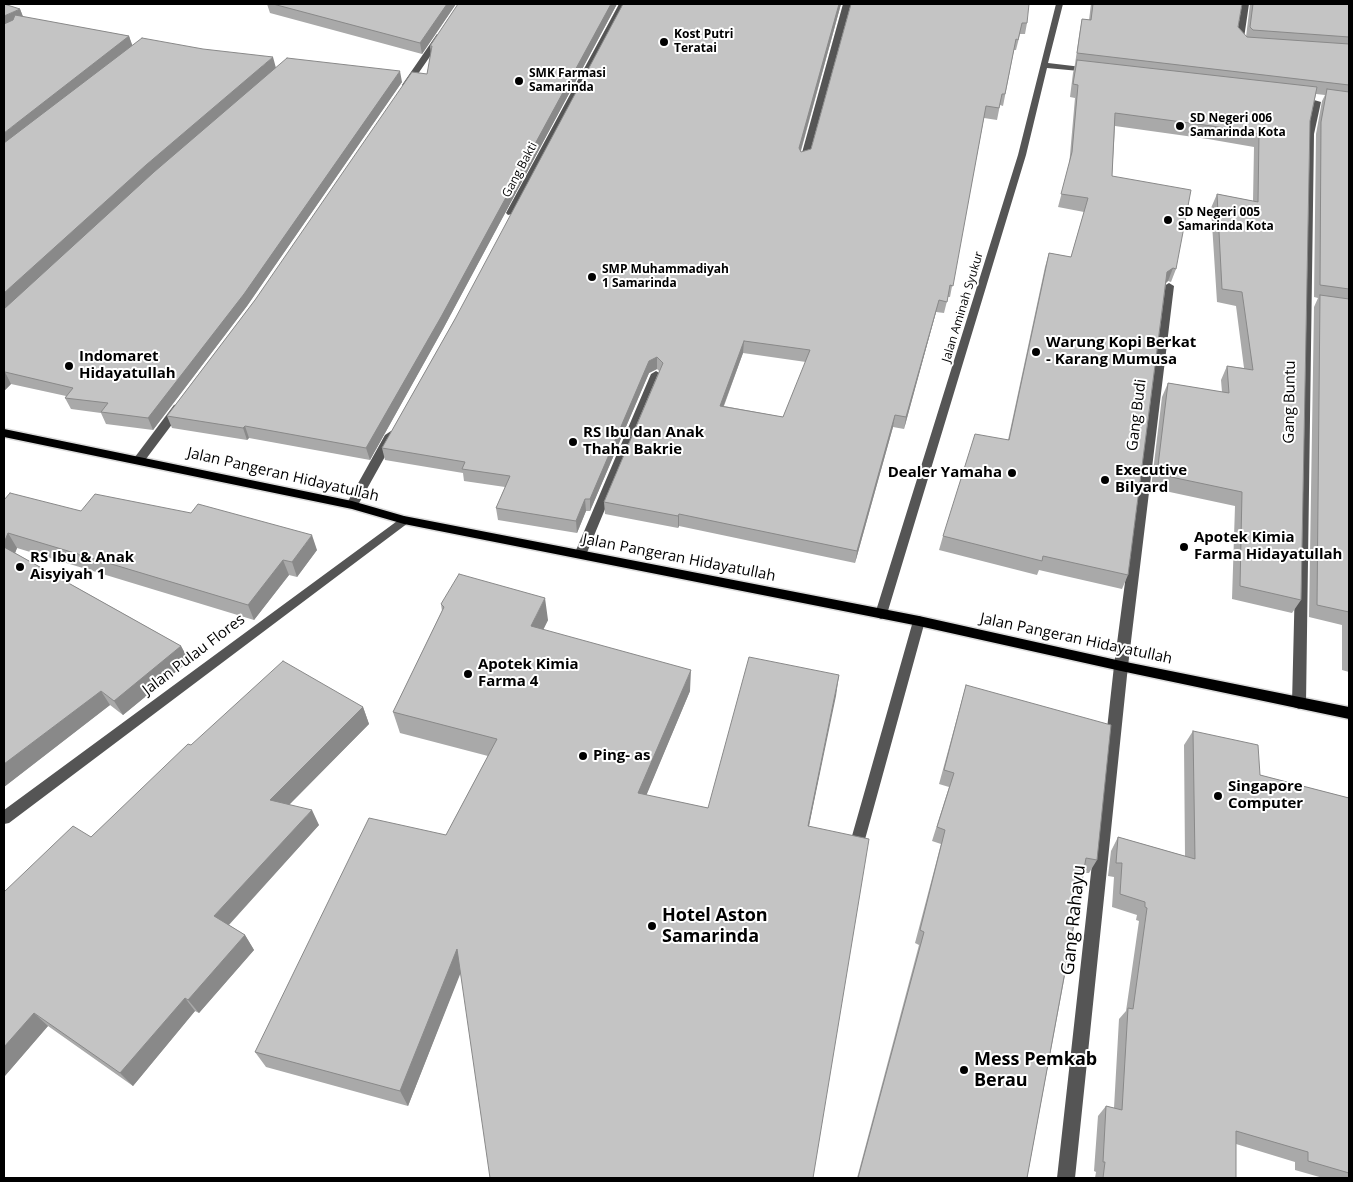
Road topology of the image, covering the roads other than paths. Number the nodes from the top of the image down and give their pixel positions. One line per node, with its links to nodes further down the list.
1 (623, 4): 12 (street, Gang Bakti)
2 (847, 4): 11 (street)
3 (1059, 4): 7 (street, Jalan Aminah Syukur)
4 (1245, 4): 6 (street)
5 (448, 26): 9 (street)
6 (1256, 45)
7 (1045, 65): 8 (street); 22 (street, Jalan Aminah Syukur)
8 (1104, 72)
9 (399, 95)
10 (1318, 98): 25 (street, Gang Buntu)
11 (804, 160)
12 (504, 226)
13 (1169, 286): 24 (street, Gang Budi)
14 (656, 374): 21 (street)
15 (187, 397): 18 (street)
16 (394, 430): 19 (street)
17 (4, 433): 18 (main road, Jalan Pangeran Hidayatullah)
18 (139, 460): 19 (main road, Jalan Pangeran Hidayatullah)
19 (352, 505): 20 (main road, Jalan Pangeran Hidayatullah)
20 (404, 520): 21 (main road, Jalan Pangeran Hidayatullah); 27 (street, Jalan Pulau Flores)
21 (580, 555): 22 (main road, Jalan Pangeran Hidayatullah)
22 (881, 614): 23 (main road, Jalan Pangeran Hidayatullah)
23 (918, 621): 24 (main road, Jalan Pangeran Hidayatullah); 28 (street)
24 (1121, 666): 25 (main road, Jalan Pangeran Hidayatullah); 29 (street, Gang Rahayu)
25 (1300, 703): 26 (main road, Jalan Pangeran Hidayatullah)
26 (1349, 713)
27 (4, 818)
28 (857, 843)
29 (1066, 1178)

